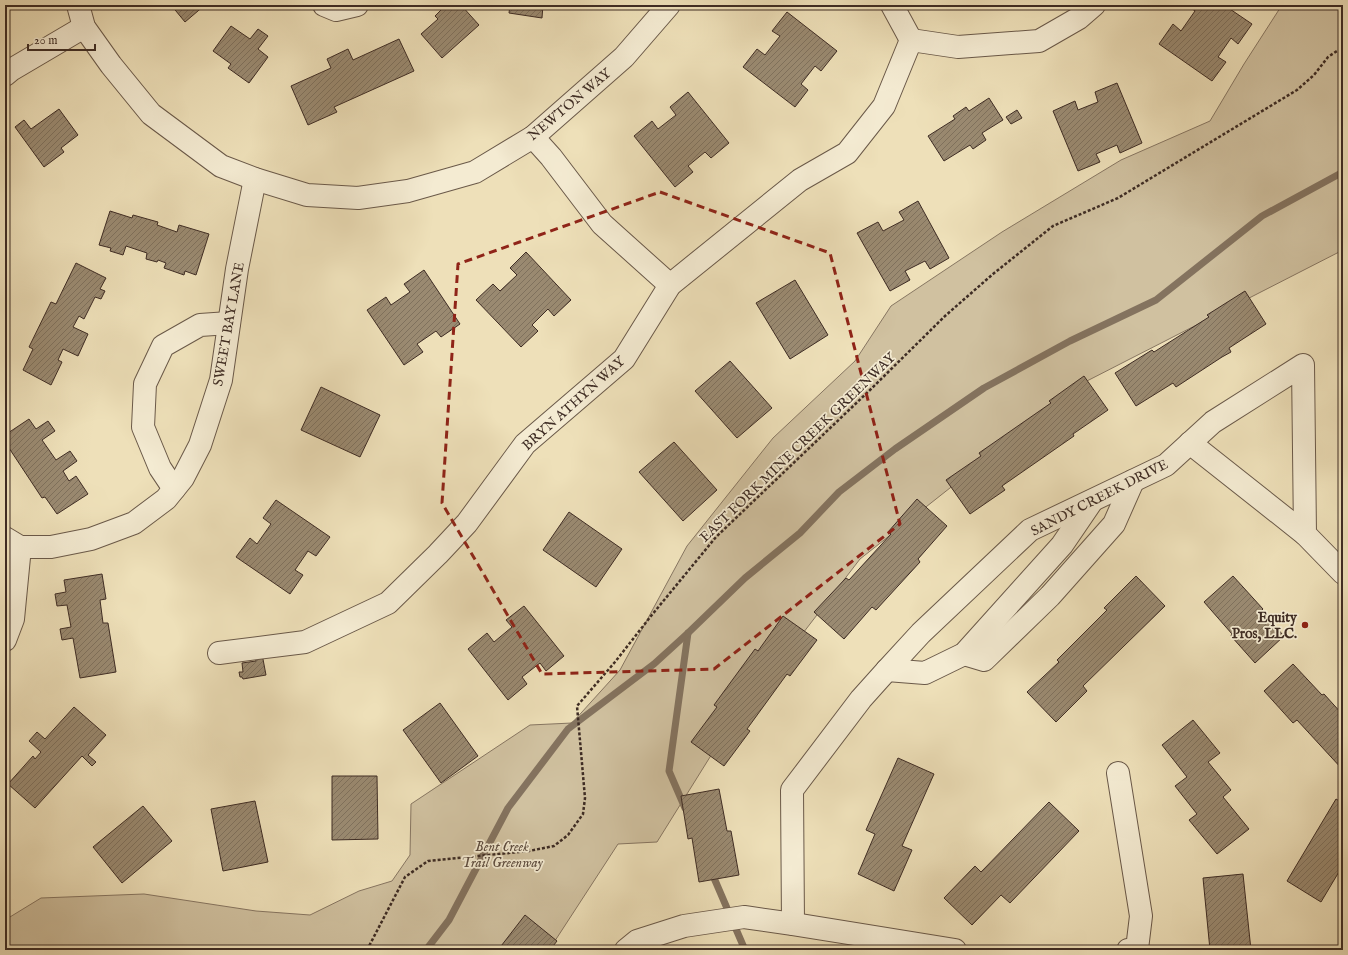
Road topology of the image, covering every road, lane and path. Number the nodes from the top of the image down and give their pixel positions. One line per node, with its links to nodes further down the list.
1 (78, 5): 7 (street, NEWTON WAY)
2 (324, 5): 3 (street)
3 (357, 5)
4 (669, 5): 11 (street, NEWTON WAY)
5 (892, 5): 8 (street)
6 (1094, 5): 8 (street)
7 (84, 27): 10 (street); 12 (street, NEWTON WAY)
8 (911, 40): 13 (street, BRYN ATHYN WAY)
9 (1343, 47): 28 (path, EAST FORK MINE CREEK GREENWAY)
10 (5, 75)
11 (532, 137): 12 (street, NEWTON WAY); 13 (street)
12 (254, 179): 14 (street, SWEET BAY LANE)
13 (670, 285): 23 (street, BRYN ATHYN WAY)
14 (229, 323): 17 (street, SWEET BAY LANE); 17 (street)
15 (1190, 443): 16 (street, SANDY CREEK DRIVE); 19 (street); 19 (street, SANDY CREEK DRIVE)
16 (1133, 481): 18 (street, SANDY CREEK DRIVE); 24 (street)
17 (174, 489): 20 (street, SWEET BAY LANE)
18 (1093, 500): 24 (street); 25 (street, SANDY CREEK DRIVE)
19 (1305, 534): 21 (street)
20 (12, 542): 22 (street)
21 (1343, 573)
22 (5, 640)
23 (219, 653)
24 (964, 654): 25 (street)
25 (887, 670): 27 (street, SANDY CREEK DRIVE)
26 (1118, 773): 31 (street)
27 (793, 924): 29 (street); 30 (street)
28 (367, 950)
29 (626, 950)
30 (955, 950)
31 (1128, 950)

